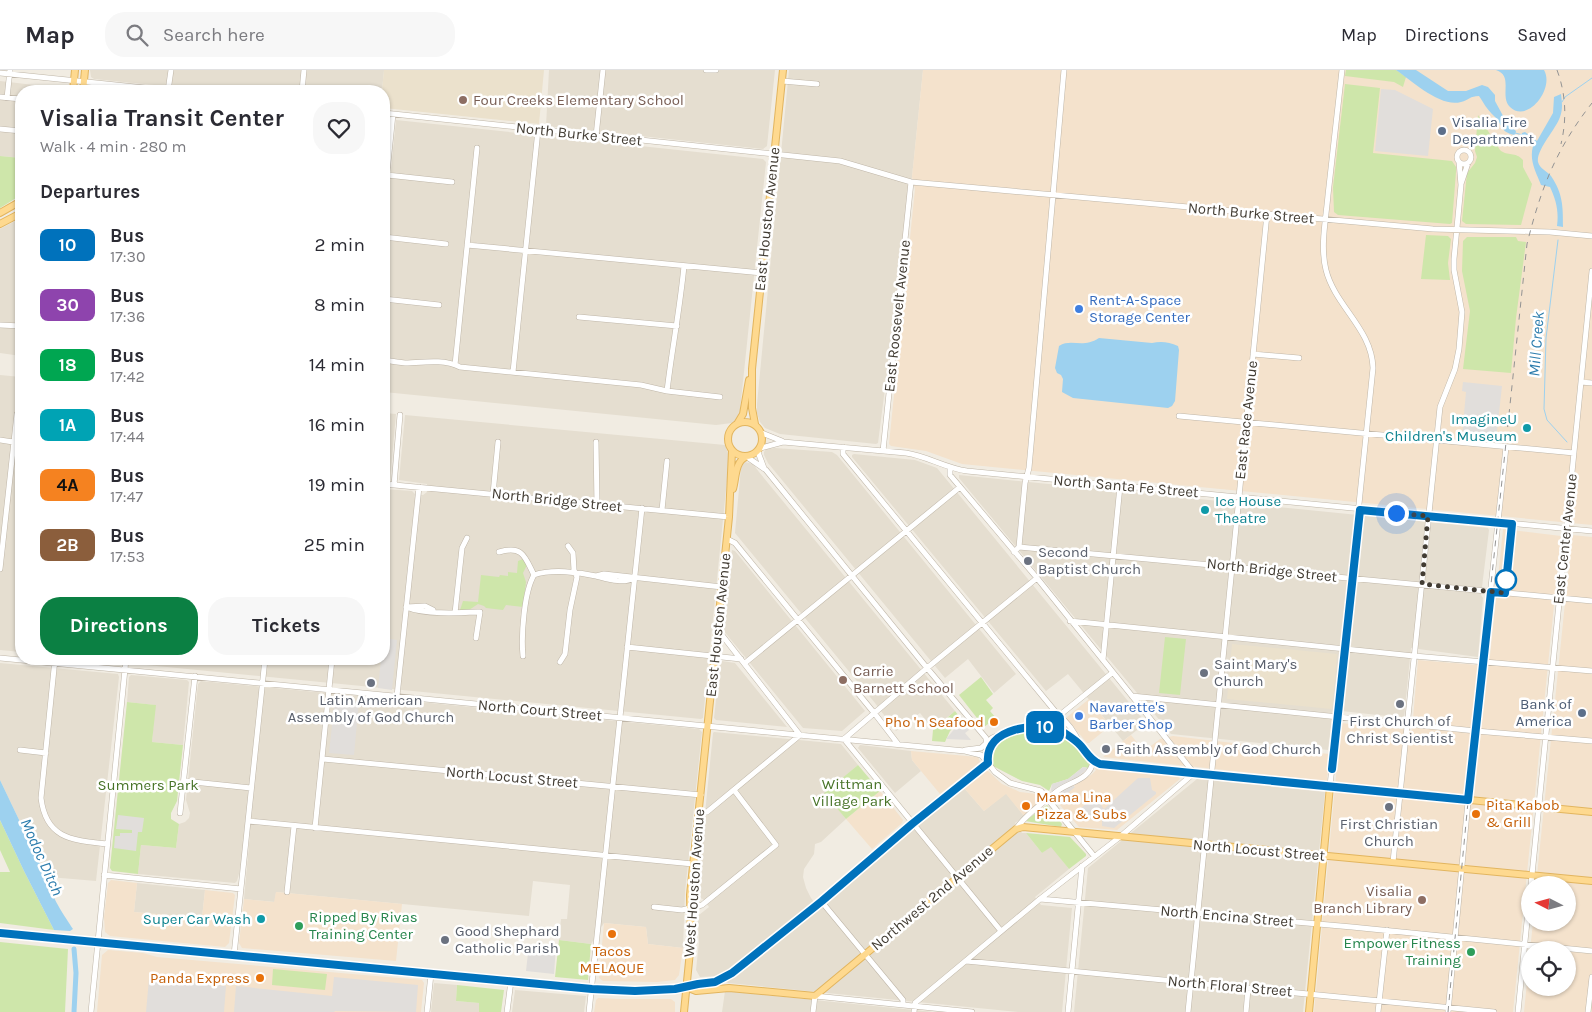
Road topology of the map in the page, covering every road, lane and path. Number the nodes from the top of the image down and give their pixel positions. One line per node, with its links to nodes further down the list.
1 (75, 70): 13 (main road)
2 (85, 70): 15 (main road)
3 (170, 70): 20 (street)
4 (304, 70): 21 (street)
5 (603, 70): 29 (street)
6 (706, 70): 7 (street)
7 (716, 70)
8 (783, 70): 14 (main road, East Houston Avenue)
9 (1064, 70): 39 (street)
10 (1342, 70): 44 (street)
11 (9, 72): 12 (street); 13 (street); 23 (street)
12 (0, 73)
13 (74, 81): 15 (street); 17 (main road)
14 (782, 81): 16 (street); 32 (main road, East Houston Avenue)
15 (84, 82): 18 (main road); 19 (street)
16 (817, 84)
17 (73, 85)
18 (84, 85)
19 (113, 85)
20 (171, 85)
21 (303, 85)
22 (0, 97): 23 (street)
23 (7, 98): 24 (street)
24 (15, 99)
25 (393, 114): 28 (street, North Burke Street); 30 (street)
26 (0, 129): 27 (street)
27 (15, 130)
28 (538, 130): 29 (street, North Burke Street); 51 (street)
29 (596, 136): 32 (street, North Burke Street)
30 (390, 144)
31 (477, 148): 50 (street)
32 (774, 155): 37 (street, North Burke Street); 54 (main road, East Houston Avenue)
33 (1459, 162): 34 (street); 34 (street); 38 (street)
34 (1468, 163): 38 (street)
35 (390, 175): 36 (street)
36 (452, 182)
37 (911, 182): 39 (street, North Burke Street); 89 (street, East Roosevelt Avenue)
38 (1461, 185): 46 (street)
39 (1052, 195): 42 (street, North Burke Street); 95 (street)
40 (15, 204): 41 (main road)
41 (0, 213)
42 (1267, 214): 44 (street, North Burke Street); 61 (street, East Race Avenue)
43 (15, 216): 45 (main road)
44 (1326, 220): 46 (street, North Burke Street); 78 (street)
45 (0, 224)
46 (1457, 230): 47 (street, North Burke Street); 80 (street)
47 (1592, 236)
48 (390, 238): 49 (street)
49 (446, 244)
50 (467, 245): 51 (street); 64 (street)
51 (526, 251): 52 (street); 66 (street)
52 (684, 266): 54 (street); 60 (street)
53 (1592, 272): 67 (street, East Center Avenue)
54 (762, 273): 65 (main road, East Houston Avenue)
55 (390, 300): 56 (street)
56 (439, 305)
57 (579, 317): 60 (street)
58 (0, 325): 59 (street)
59 (15, 326)
60 (677, 326): 69 (street)
61 (1253, 354): 62 (street); 73 (street, East Race Avenue)
62 (1299, 358)
63 (390, 361): 64 (street)
64 (455, 364): 66 (street)
65 (752, 369): 74 (main road, East Houston Avenue); 75 (main road, East Houston Avenue)
66 (513, 372): 69 (street)
67 (1581, 382): 68 (street); 90 (street, East Center Avenue)
68 (1592, 384)
69 (667, 391): 70 (street)
70 (720, 397)
71 (400, 415): 97 (street)
72 (1179, 416): 73 (street)
73 (1247, 422): 78 (street); 103 (street, East Race Avenue)
74 (737, 424): 75 (main road); 88 (main road)
75 (755, 424): 77 (main road)
76 (15, 428): 81 (street)
77 (762, 433): 84 (street, North Santa Fe Street); 87 (main road)
78 (1366, 434): 80 (street); 107 (street)
79 (0, 440): 81 (street)
80 (1436, 441): 86 (street); 108 (street)
81 (13, 442): 122 (street)
82 (498, 442): 101 (street)
83 (596, 442): 104 (street)
84 (783, 442): 85 (street, North Santa Fe Street); 87 (street, North Santa Fe Street)
85 (843, 447): 89 (street, North Santa Fe Street); 113 (street)
86 (1506, 447): 90 (street); 110 (street)
87 (759, 450): 91 (main road); 94 (street)
88 (732, 451): 91 (main road); 102 (main road, East Houston Avenue)
89 (883, 451): 93 (street, North Santa Fe Street)
90 (1574, 453): 111 (street, East Center Avenue)
91 (747, 457): 94 (street); 102 (main road, East Houston Avenue)
92 (667, 461): 106 (street)
93 (950, 468): 95 (street, North Santa Fe Street); 100 (street)
94 (766, 470): 125 (street)
95 (1026, 477): 98 (street, North Santa Fe Street); 117 (street)
96 (390, 485): 97 (street, North Bridge Street)
97 (394, 485): 99 (street, North Bridge Street)
98 (1120, 486): 103 (street, North Santa Fe Street); 120 (street)
99 (419, 487): 101 (street, North Bridge Street); 134 (street)
100 (960, 488): 113 (street); 119 (street)
101 (493, 494): 104 (street, North Bridge Street)
102 (731, 495): 109 (main road, East Houston Avenue)
103 (1238, 496): 107 (street, North Santa Fe Street); 121 (street, East Race Avenue)
104 (598, 505): 105 (street, North Bridge Street)
105 (642, 508): 106 (street, North Bridge Street); 126 (street)
106 (662, 510): 109 (street, North Bridge Street)
107 (1360, 510): 108 (street, North Santa Fe Street); 128 (street)
108 (1428, 516): 110 (street, North Santa Fe Street); 129 (street)
109 (729, 517): 115 (main road, East Houston Avenue)
110 (1498, 522): 111 (street, North Santa Fe Street); 131 (street)
111 (1566, 529): 112 (street, North Santa Fe Street); 132 (street, East Center Avenue)
112 (1592, 531)
113 (907, 532): 125 (street); 138 (street)
114 (467, 538): 135 (street)
115 (727, 539): 130 (main road, East Houston Avenue); 136 (street)
116 (568, 546): 123 (street)
117 (1018, 546): 119 (street); 120 (street, North Bridge Street)
118 (499, 552): 124 (street)
119 (1014, 552): 127 (street)
120 (1113, 556): 121 (street, North Bridge Street); 139 (street)
121 (1232, 566): 128 (street, North Bridge Street); 141 (street, East Race Avenue)
122 (0, 569)
123 (575, 574): 124 (street); 126 (street); 153 (street)
124 (534, 575): 145 (street)
125 (853, 576): 136 (street); 160 (street)
126 (634, 578): 130 (street); 143 (street)
127 (1037, 578): 137 (street); 138 (street)
128 (1352, 578): 129 (street, North Bridge Street); 144 (street)
129 (1422, 584): 131 (street, North Bridge Street); 147 (street)
130 (722, 588): 140 (main road, East Houston Avenue)
131 (1491, 592): 132 (street, North Bridge Street); 152 (street)
132 (1559, 598): 133 (street, North Bridge Street); 159 (street, East Center Avenue)
133 (1592, 601)
134 (406, 607): 135 (street); 167 (street)
135 (455, 613): 142 (street)
136 (798, 621): 151 (street); 170 (street)
137 (1070, 621): 139 (street); 150 (street)
138 (982, 624): 160 (street); 171 (street)
139 (1107, 625): 141 (street); 150 (street)
140 (718, 630): 146 (main road, East Houston Avenue); 151 (street)
141 (1225, 637): 144 (street); 169 (street, East Race Avenue)
142 (476, 638)
143 (627, 647): 146 (street); 172 (street)
144 (1345, 648): 147 (street); 173 (street)
145 (523, 656)
146 (716, 656): 151 (street); 175 (main road, East Houston Avenue)
147 (1414, 656): 152 (street); 174 (street)
148 (0, 658): 149 (street, North Court Street)
149 (15, 659)
150 (1103, 660): 163 (street)
151 (743, 661): 179 (street)
152 (1484, 661): 159 (street); 177 (street)
153 (560, 662)
154 (55, 665): 189 (street)
155 (90, 665): 161 (street, North Court Street)
156 (125, 665): 161 (street)
157 (264, 665): 165 (street)
158 (331, 665): 166 (street)
159 (1552, 667): 162 (street); 180 (street, East Center Avenue)
160 (927, 668): 170 (street); 181 (street)
161 (125, 669): 164 (street, North Court Street); 215 (street)
162 (1592, 671)
163 (1112, 673): 168 (street); 171 (street)
164 (195, 676): 165 (street, North Court Street); 195 (street)
165 (262, 683): 166 (street, North Court Street); 198 (street)
166 (329, 689): 167 (street, North Court Street); 190 (street)
167 (397, 696): 172 (street, North Court Street)
168 (1132, 696): 169 (street); 193 (street)
169 (1218, 705): 173 (street); 194 (street, East Race Avenue)
170 (875, 714): 182 (street); 184 (street)
171 (1059, 716): 176 (street); 186 (street)
172 (620, 717): 175 (street, North Court Street); 196 (street)
173 (1338, 718): 174 (street); 197 (street)
174 (1407, 724): 177 (street); 201 (street)
175 (708, 725): 179 (street, North Court Street); 200 (main road, West Houston Avenue)
176 (1045, 727): 178 (main road); 186 (main road)
177 (1476, 731): 180 (street); 203 (street)
178 (1008, 732): 181 (street); 191 (main road)
179 (800, 735): 182 (street, North Court Street); 199 (street)
180 (1545, 737): 183 (street); 204 (street, East Center Avenue)
181 (989, 738): 185 (street)
182 (844, 739): 184 (street, North Court Street); 209 (street)
183 (1592, 741)
184 (898, 744): 188 (street, North Court Street)
185 (986, 744): 188 (street); 191 (street)
186 (1080, 745): 192 (main road)
187 (20, 750): 189 (street)
188 (964, 750): 191 (street, North Court Street)
189 (46, 753): 215 (street)
190 (322, 759): 196 (street, North Locust Street); 211 (street)
191 (987, 759): 202 (street); 209 (main road)
192 (1093, 761): 193 (main road); 202 (street)
193 (1194, 773): 194 (main road); 214 (street)
194 (1211, 774): 197 (main road); 216 (street, East Race Avenue)
195 (184, 781): 198 (street); 207 (street)
196 (613, 786): 200 (street, North Locust Street); 217 (street)
197 (1330, 786): 201 (main road); 219 (main road)
198 (251, 788): 208 (street)
199 (734, 790): 205 (street); 235 (street)
200 (701, 794): 205 (main road, West Houston Avenue)
201 (1400, 794): 203 (main road); 220 (street)
202 (1049, 798): 212 (street, Northwest 2nd Avenue); 213 (street)
203 (1468, 800): 204 (main road); 223 (street)
204 (1538, 806): 206 (main road); 225 (street, East Center Avenue)
205 (699, 812): 221 (main road, West Houston Avenue)
206 (1592, 812)
207 (180, 813)
208 (248, 821): 210 (street); 229 (street)
209 (912, 824): 226 (street); 232 (main road)
210 (294, 826): 211 (street); 230 (street)
211 (315, 828): 217 (street)
212 (1016, 829): 213 (main road, North Locust Street); 226 (main road, Northwest 2nd Avenue)
213 (1074, 832): 214 (main road, North Locust Street); 218 (street)
214 (1121, 836): 216 (main road, North Locust Street); 218 (street)
215 (107, 844): 224 (street)
216 (1205, 844): 219 (main road, North Locust Street); 236 (street, East Race Avenue)
217 (606, 855): 221 (street); 258 (street)
218 (1094, 856): 222 (street)
219 (1324, 856): 220 (main road, North Locust Street); 237 (main road)
220 (1393, 862): 223 (main road, North Locust Street)
221 (694, 864): 235 (main road, West Houston Avenue)
222 (1082, 866): 231 (street); 233 (street)
223 (1462, 868): 225 (main road, North Locust Street); 241 (street)
224 (104, 875): 229 (street); 242 (street)
225 (1532, 876)
226 (956, 877): 239 (street); 246 (main road, Northwest 2nd Avenue)
227 (1576, 880): 228 (main road, North Locust Street)
228 (1592, 881)
229 (240, 889): 247 (street)
230 (287, 892)
231 (1040, 899): 233 (street, North Encina Street); 239 (street)
232 (822, 901): 246 (street); 251 (main road)
233 (1079, 902): 236 (street, North Encina Street); 249 (street)
234 (654, 907): 235 (street)
235 (690, 909): 256 (main road, West Houston Avenue)
236 (1198, 913): 237 (street, North Encina Street); 255 (street, East Race Avenue)
237 (1317, 924): 238 (street, North Encina Street); 260 (main road)
238 (1387, 930): 241 (street, North Encina Street); 262 (street)
239 (1002, 931): 248 (street)
240 (0, 933): 242 (main road)
241 (1456, 938): 243 (street, North Encina Street); 265 (street)
242 (98, 943): 247 (main road); 266 (street)
243 (1521, 945)
244 (1576, 950): 245 (street, North Encina Street)
245 (1592, 952)
246 (865, 954): 261 (main road, Northwest 2nd Avenue); 263 (street)
247 (234, 955): 250 (main road)
248 (966, 961): 249 (street, North Floral Street); 264 (street)
249 (1072, 971): 255 (street, North Floral Street); 273 (street)
250 (431, 974): 254 (main road); 267 (street)
251 (726, 977): 256 (main road); 257 (main road)
252 (1592, 977): 280 (street)
253 (1521, 978): 279 (street)
254 (511, 981): 258 (main road); 268 (street)
255 (1191, 983): 259 (street, North Floral Street); 274 (street, East Race Avenue)
256 (686, 988): 257 (main road); 258 (main road); 270 (main road, West Houston Avenue)
257 (729, 988): 261 (main road)
258 (592, 989): 269 (street)
259 (1248, 989): 260 (street, North Floral Street); 275 (street)
260 (1310, 994): 262 (street, North Floral Street); 276 (main road)
261 (815, 996): 263 (street); 271 (street)
262 (1379, 1000): 265 (street, North Floral Street); 277 (street)
263 (903, 1004): 264 (street)
264 (914, 1009): 272 (street)
265 (1448, 1010): 278 (street, North Floral Street)
266 (91, 1012)
267 (426, 1012)
268 (507, 1012)
269 (589, 1012)
270 (684, 1012)
271 (813, 1012)
272 (972, 1012)
273 (1068, 1012)
274 (1188, 1012)
275 (1246, 1012)
276 (1309, 1012)
277 (1378, 1012)
278 (1494, 1012)
279 (1518, 1012)
280 (1588, 1012)

